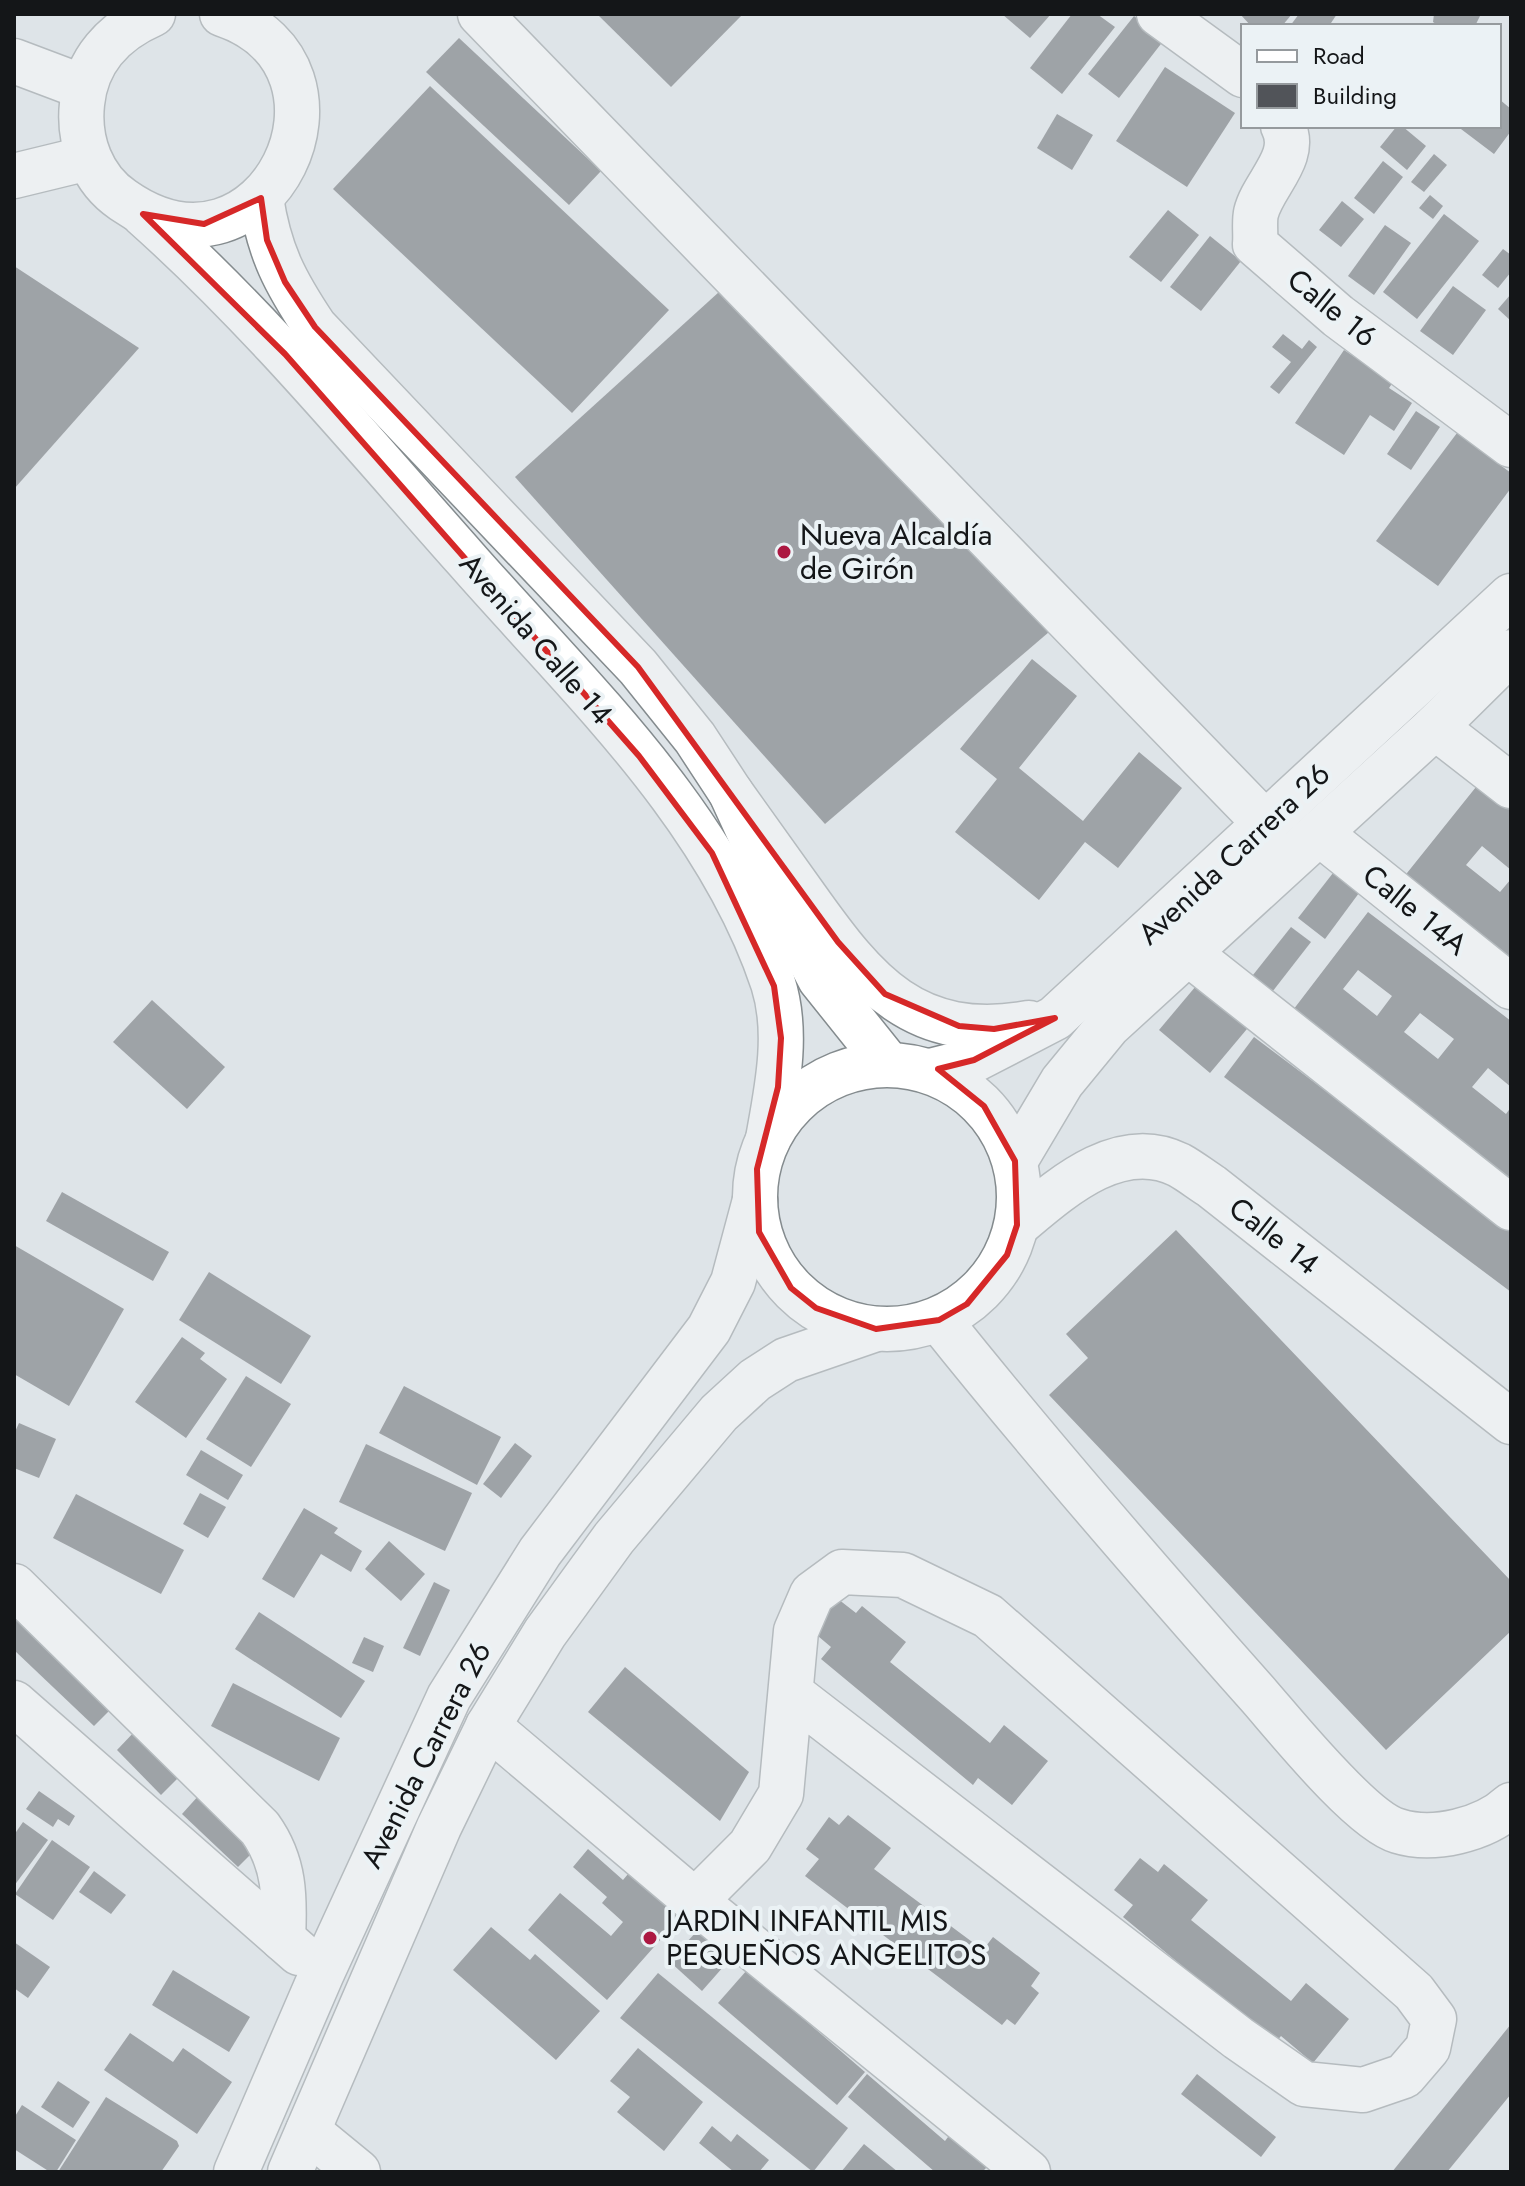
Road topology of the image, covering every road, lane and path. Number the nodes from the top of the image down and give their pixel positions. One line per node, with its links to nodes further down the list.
1 (153, 14): 7 (street)
2 (480, 14): 19 (street)
3 (1159, 14): 6 (street)
4 (237, 16): 11 (street)
5 (14, 61): 7 (street)
6 (1241, 74)
7 (83, 87): 9 (street)
8 (1284, 128): 13 (street, Calle 16)
9 (88, 158): 10 (street); 12 (street)
10 (14, 176)
11 (261, 198): 12 (street); 18 (street, Avenida Calle 14)
12 (143, 214): 26 (street, Avenida Calle 14)
13 (1511, 445)
14 (1511, 596): 19 (street, Avenida Carrera 26)
15 (1511, 652): 16 (street, Avenida Carrera 26)
16 (1435, 727): 17 (street); 20 (street, Avenida Carrera 26)
17 (1511, 786)
18 (731, 793): 23 (street); 24 (street, Avenida Calle 14)
19 (1266, 824): 23 (street, Avenida Carrera 26)
20 (1319, 833): 21 (street, Avenida Carrera 26); 22 (street, Calle 14A)
21 (1188, 953): 27 (street, Avenida Carrera 26); 29 (street)
22 (1511, 987)
23 (1055, 1018): 25 (street, Avenida Carrera 26)
24 (888, 1064): 25 (street); 26 (street)
25 (930, 1071): 27 (street)
26 (768, 1139): 28 (street)
27 (1015, 1161): 30 (street)
28 (755, 1200): 32 (street); 41 (street, Avenida Carrera 26)
29 (1511, 1208)
30 (1017, 1225): 31 (street); 33 (street, Calle 14)
31 (939, 1320): 32 (street); 38 (street)
32 (876, 1329): 37 (street, Avenida Carrera 26)
33 (1511, 1422)
34 (14, 1586): 40 (street)
35 (792, 1694): 35 (street); 39 (street)
36 (17, 1714): 40 (street)
37 (488, 1726): 39 (street); 42 (street, Avenida Carrera 26)
38 (1511, 1805)
39 (695, 1901): 46 (street)
40 (283, 1939): 41 (street)
41 (322, 1973): 43 (street, Avenida Carrera 26)
42 (308, 2131): 44 (street, Avenida Carrera 26); 45 (street)
43 (236, 2172)
44 (290, 2172)
45 (358, 2172)
46 (1028, 2172)

